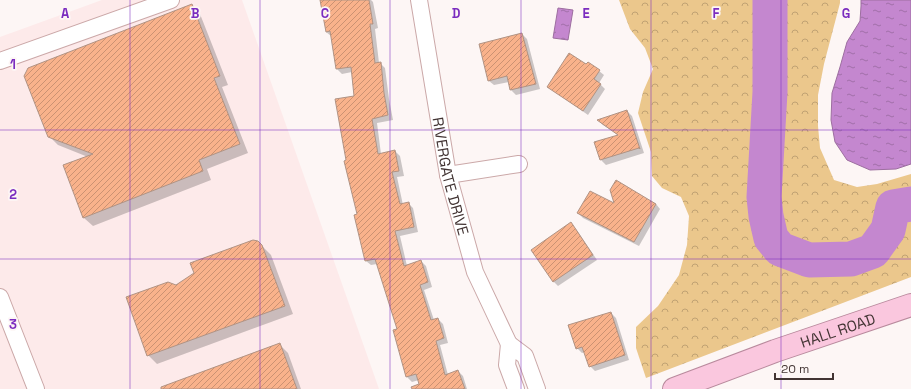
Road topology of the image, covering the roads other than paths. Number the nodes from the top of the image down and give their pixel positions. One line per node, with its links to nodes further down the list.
1 (171, 0): 3 (street)
2 (419, 0): 5 (street, RIVERGATE DRIVE)
3 (0, 61)
4 (519, 164): 5 (street)
5 (448, 175): 8 (street, RIVERGATE DRIVE)
6 (0, 297): 9 (street)
7 (911, 305): 12 (highway, HALL ROAD)
8 (509, 344): 10 (street); 11 (street, RIVERGATE DRIVE)
9 (36, 389)
10 (516, 389)
11 (537, 389)
12 (674, 389)

